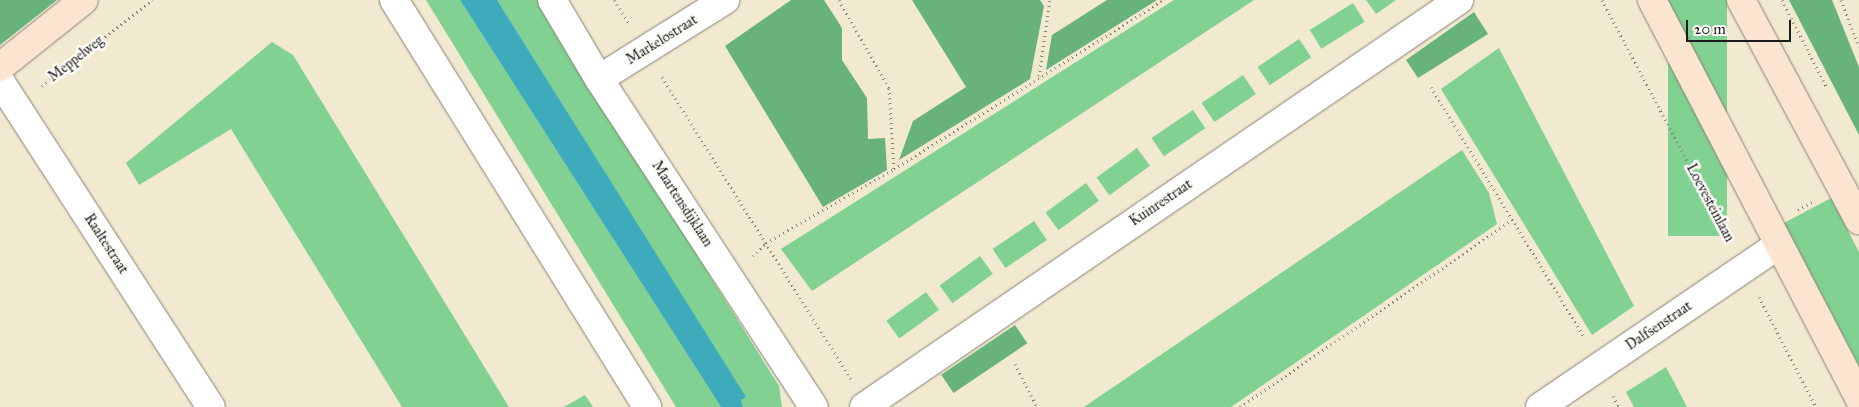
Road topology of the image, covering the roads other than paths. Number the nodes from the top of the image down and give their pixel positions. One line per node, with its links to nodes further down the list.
1 (84, 0): 8 (main road)
2 (394, 0): 16 (street)
3 (552, 0): 9 (street, Maartensdijklaan)
4 (725, 0): 9 (street, Markelostraat)
5 (1459, 0): 14 (street, Kuinrestraat)
6 (1652, 0): 12 (main road)
7 (1741, 0): 11 (main road)
8 (0, 67)
9 (599, 79): 17 (street, Maartensdijklaan)
10 (0, 81): 15 (street, Raaltestraat)
11 (1859, 220)
12 (1778, 245): 13 (main road); 18 (street, Dalfsenstraat)
13 (1859, 398)
14 (866, 406)
15 (211, 407)
16 (647, 407)
17 (814, 407)
18 (1540, 407)

